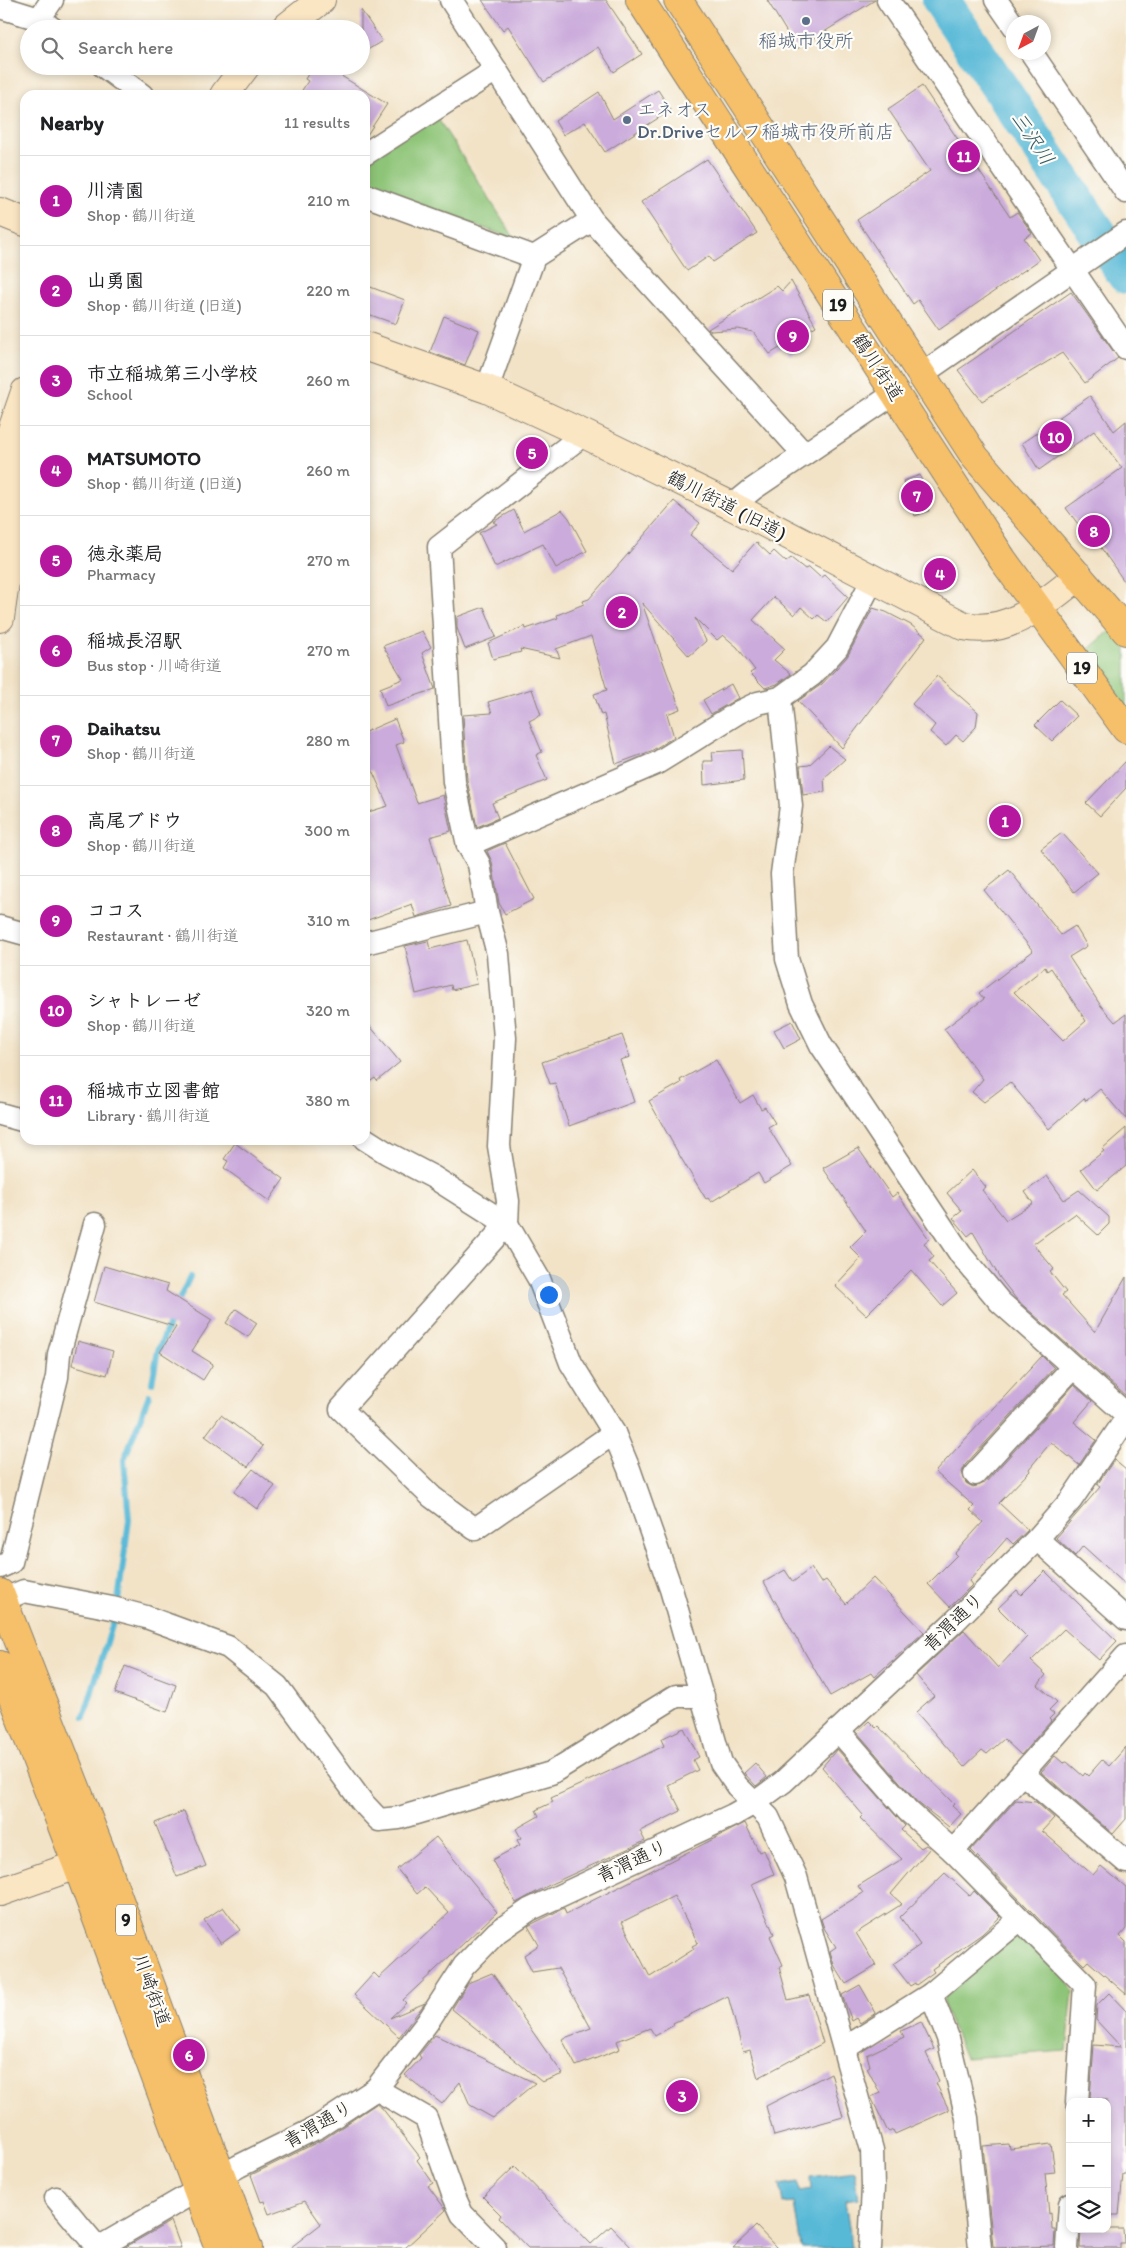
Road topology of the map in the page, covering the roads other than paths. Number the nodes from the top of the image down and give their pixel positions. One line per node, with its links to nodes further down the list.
1 (52, 0): 11 (street)
2 (321, 0): 12 (street)
3 (452, 0): 16 (street)
4 (640, 0): 15 (main road, 鶴川街道 / 19)
5 (678, 0): 13 (main road, 鶴川街道 / 19)
6 (888, 0): 29 (street)
7 (996, 0): 9 (street)
8 (0, 7): 10 (street)
9 (1006, 15)
10 (35, 20)
11 (47, 20)
12 (295, 20)
13 (707, 45): 15 (main road); 32 (main road, 鶴川街道 / 19)
14 (1036, 60): 22 (street)
15 (680, 63): 34 (main road, 鶴川街道 / 19)
16 (496, 70): 21 (street); 26 (street)
17 (115, 75): 19 (street)
18 (239, 75): 20 (street)
19 (135, 90)
20 (228, 90)
21 (370, 151)
22 (1126, 192)
23 (370, 197): 28 (street)
24 (0, 212): 25 (street)
25 (20, 220)
26 (592, 220): 28 (street); 37 (street)
27 (1126, 233): 29 (street)
28 (534, 257): 33 (street)
29 (1079, 265): 31 (street); 32 (street)
30 (370, 348): 33 (street, 鶴川街道 (旧道))
31 (1126, 348)
32 (922, 374): 39 (main road, 鶴川街道 / 19)
33 (487, 389): 36 (street, 鶴川街道 (旧道))
34 (895, 392): 37 (street); 41 (main road, 鶴川街道 / 19)
35 (20, 407): 42 (street)
36 (584, 434): 38 (street, 鶴川街道 (旧道)); 46 (street)
37 (804, 454): 38 (street)
38 (732, 506): 40 (street, 鶴川街道 (旧道))
39 (1079, 576): 41 (street, 鶴川街道 (旧道)); 43 (main road, 鶴川街道 / 19)
40 (873, 579): 41 (street, 鶴川街道 (旧道)); 44 (street)
41 (1038, 608): 45 (main road, 鶴川街道 / 19)
42 (0, 618)
43 (1126, 631)
44 (780, 698): 46 (street); 56 (street)
45 (1126, 729)
46 (468, 845): 47 (street)
47 (487, 912): 50 (street); 55 (street)
48 (0, 927): 49 (street)
49 (20, 933)
50 (370, 942)
51 (0, 1114): 52 (street)
52 (20, 1120)
53 (370, 1142): 55 (street)
54 (96, 1224): 62 (street)
55 (507, 1224): 59 (street); 59 (street)
56 (1073, 1367): 57 (street); 60 (street)
57 (1126, 1414)
58 (1126, 1419): 61 (street, 青渭通り)
59 (614, 1433): 67 (street)
60 (974, 1474)
61 (1037, 1539): 64 (street); 68 (street, 青渭通り)
62 (0, 1567)
63 (1, 1598): 67 (street); 80 (main road, 川崎街道 / 9)
64 (1126, 1619)
65 (1126, 1656): 69 (street)
66 (0, 1665): 73 (main road, 川崎街道 / 9)
67 (703, 1696): 70 (street)
68 (838, 1730): 70 (street, 青渭通り); 71 (street)
69 (1022, 1773): 71 (street); 72 (street)
70 (756, 1802): 77 (street); 78 (street, 青渭通り)
71 (953, 1851): 75 (street)
72 (1122, 1852)
73 (77, 1865): 74 (street); 81 (main road, 川崎街道 / 9)
74 (0, 1892)
75 (1019, 1920): 76 (street); 79 (street)
76 (931, 1994): 77 (street); 89 (street)
77 (845, 2048): 88 (street)
78 (376, 2089): 80 (street, 青渭通り); 87 (street)
79 (1077, 2098)
80 (221, 2176): 81 (street, 青渭通り); 86 (main road, 川崎街道 / 9)
81 (197, 2190): 84 (street, 青渭通り); 85 (main road, 川崎街道 / 9)
82 (56, 2198): 84 (street)
83 (1068, 2233): 90 (street)
84 (98, 2248)
85 (219, 2248)
86 (248, 2248)
87 (495, 2248)
88 (870, 2248)
89 (980, 2248)
90 (1067, 2248)

